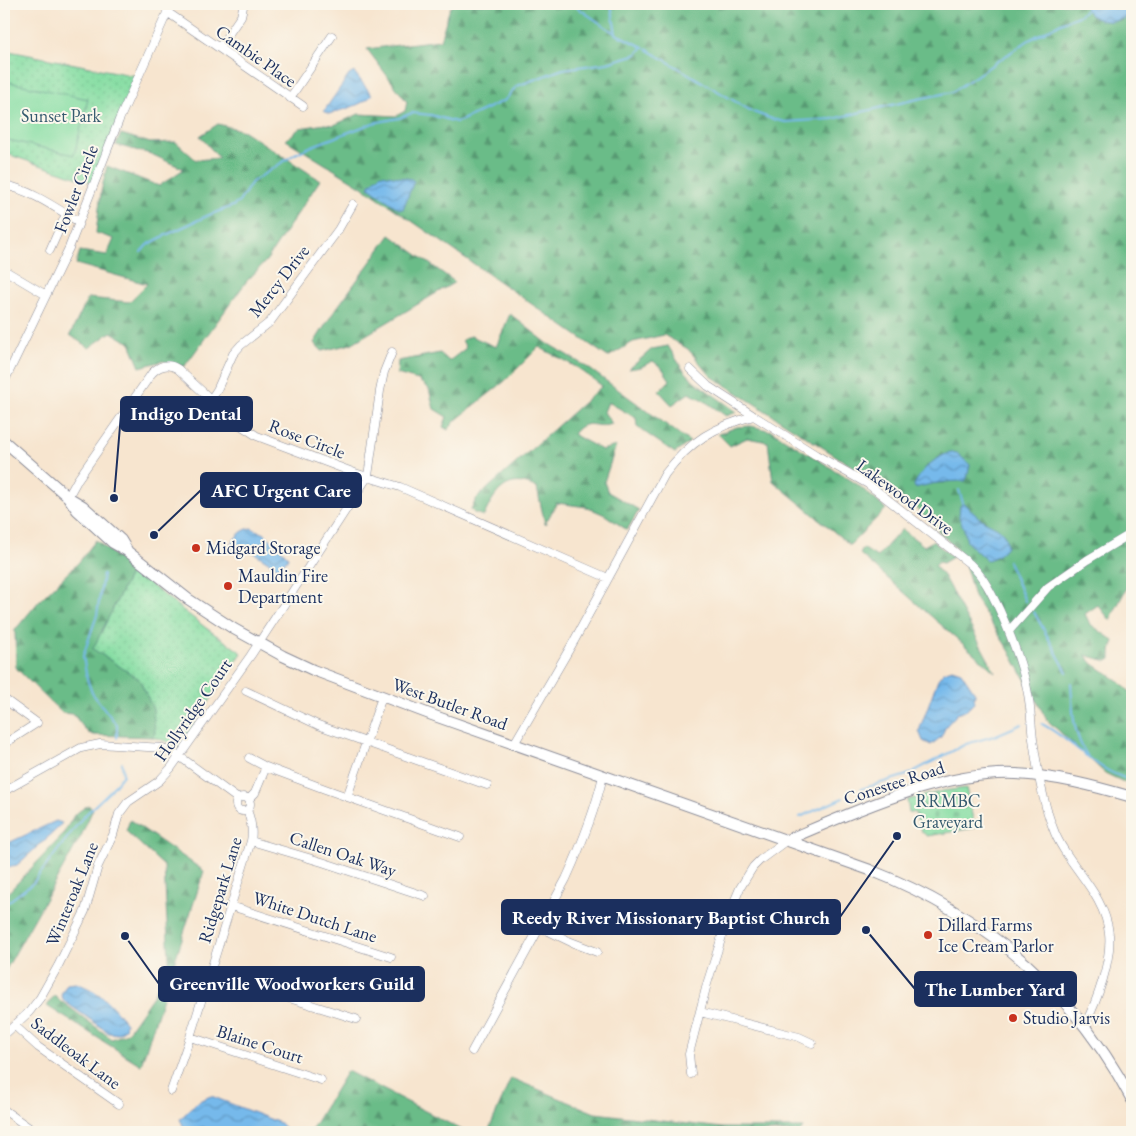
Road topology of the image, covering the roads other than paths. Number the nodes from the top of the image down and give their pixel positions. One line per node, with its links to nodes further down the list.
1 (170, 4): 3 (street, Fowler Circle)
2 (243, 7): 5 (street)
3 (167, 12): 5 (street, Cambie Place); 11 (street, Fowler Circle)
4 (332, 36): 6 (street)
5 (219, 48): 6 (street, Cambie Place)
6 (290, 98): 7 (street, Cambie Place)
7 (303, 106)
8 (4, 185): 10 (street)
9 (354, 204): 18 (street, Mercy Drive)
10 (66, 214): 11 (street); 12 (street)
11 (80, 222): 14 (street, Fowler Circle)
12 (50, 250)
13 (4, 270): 14 (street)
14 (46, 295): 17 (street, Fowler Circle)
15 (392, 352): 21 (street)
16 (690, 369): 19 (street, Lakewood Drive)
17 (4, 382)
18 (211, 399): 21 (street, Rose Circle); 22 (street, Rose Circle)
19 (754, 416): 24 (street); 25 (street, Lakewood Drive)
20 (4, 441): 22 (main road, West Butler Road)
21 (368, 476): 24 (street, Rose Circle); 26 (street, Hollyridge Court)
22 (68, 497): 26 (main road, West Butler Road)
23 (1132, 533): 25 (street)
24 (608, 578): 32 (street)
25 (1009, 630): 37 (street, Lakewood Drive)
26 (259, 643): 28 (main road, West Butler Road); 33 (street, Hollyridge Court)
27 (246, 691): 30 (street)
28 (382, 697): 30 (street); 32 (main road, West Butler Road)
29 (4, 699): 31 (street)
30 (366, 742): 38 (street); 40 (street)
31 (4, 744)
32 (514, 744): 36 (main road, West Butler Road)
33 (180, 756): 39 (street); 42 (street); 45 (street, Hollyridge Court)
34 (249, 758): 35 (street)
35 (266, 767): 40 (street); 43 (street)
36 (603, 776): 47 (main road, West Butler Road); 51 (street)
37 (1040, 777): 41 (main road, Conestee Road); 47 (main road, Conestee Road); 57 (street, Lakewood Drive)
38 (487, 785)
39 (4, 791)
40 (347, 797): 46 (street)
41 (1132, 797)
42 (238, 799): 43 (street); 44 (street)
43 (249, 799): 44 (street)
44 (247, 810): 48 (street, Ridgepark Lane)
45 (113, 835): 58 (street, Winteroak Lane)
46 (460, 837)
47 (787, 840): 55 (street); 57 (main road, West Butler Road)
48 (251, 841): 49 (street, Callen Oak Way); 50 (street, Ridgepark Lane)
49 (425, 896)
50 (231, 906): 53 (street, White Dutch Lane); 54 (street, Ridgepark Lane)
51 (540, 927): 52 (street); 62 (street)
52 (597, 952)
53 (391, 957)
54 (210, 973): 56 (street); 60 (street, Ridgepark Lane)
55 (700, 1012): 61 (street); 63 (street)
56 (356, 1019)
57 (1084, 1024): 66 (main road, West Butler Road)
58 (16, 1026): 59 (street, Winteroak Lane); 67 (street, Saddleoak Lane)
59 (4, 1035)
60 (190, 1037): 64 (street, Blaine Court); 65 (street, Ridgepark Lane)
61 (812, 1043)
62 (472, 1051)
63 (691, 1074)
64 (321, 1080)
65 (172, 1092)
66 (1132, 1100)
67 (119, 1104)
68 (4, 1110): 69 (street)
69 (35, 1132)

